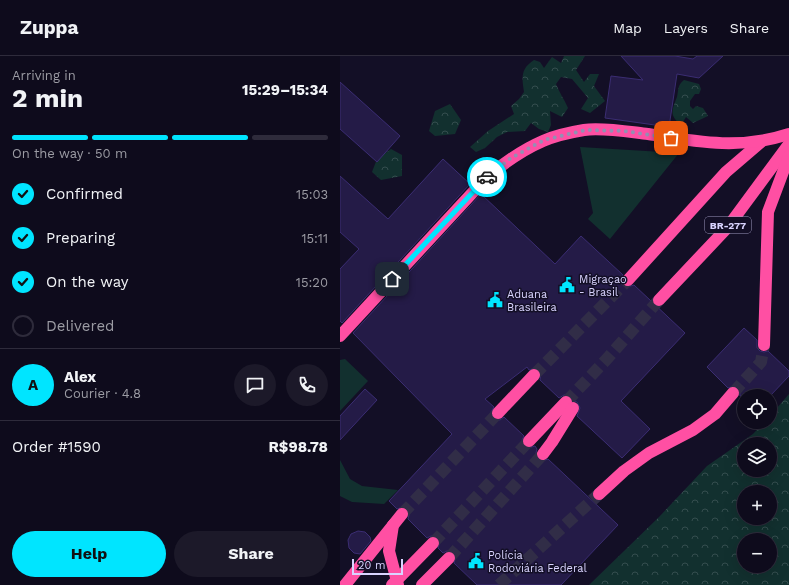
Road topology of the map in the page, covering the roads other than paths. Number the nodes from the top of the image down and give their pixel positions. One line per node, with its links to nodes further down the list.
1 (789, 134): 2 (highway, BR-277)
2 (761, 142): 5 (highway, BR-277); 7 (highway)
3 (789, 144): 6 (highway, BR-277)
4 (789, 156): 8 (highway)
5 (628, 280)
6 (659, 300)
7 (340, 336)
8 (764, 345)
9 (534, 375): 11 (highway)
10 (733, 394): 14 (highway)
11 (498, 413)
12 (529, 441): 13 (highway)
13 (543, 454)
14 (599, 494)
15 (402, 514): 16 (highway)
16 (393, 523): 19 (highway); 20 (highway)
17 (433, 543): 19 (highway)
18 (448, 558): 21 (highway)
19 (395, 584)
20 (345, 585)
21 (422, 585)

